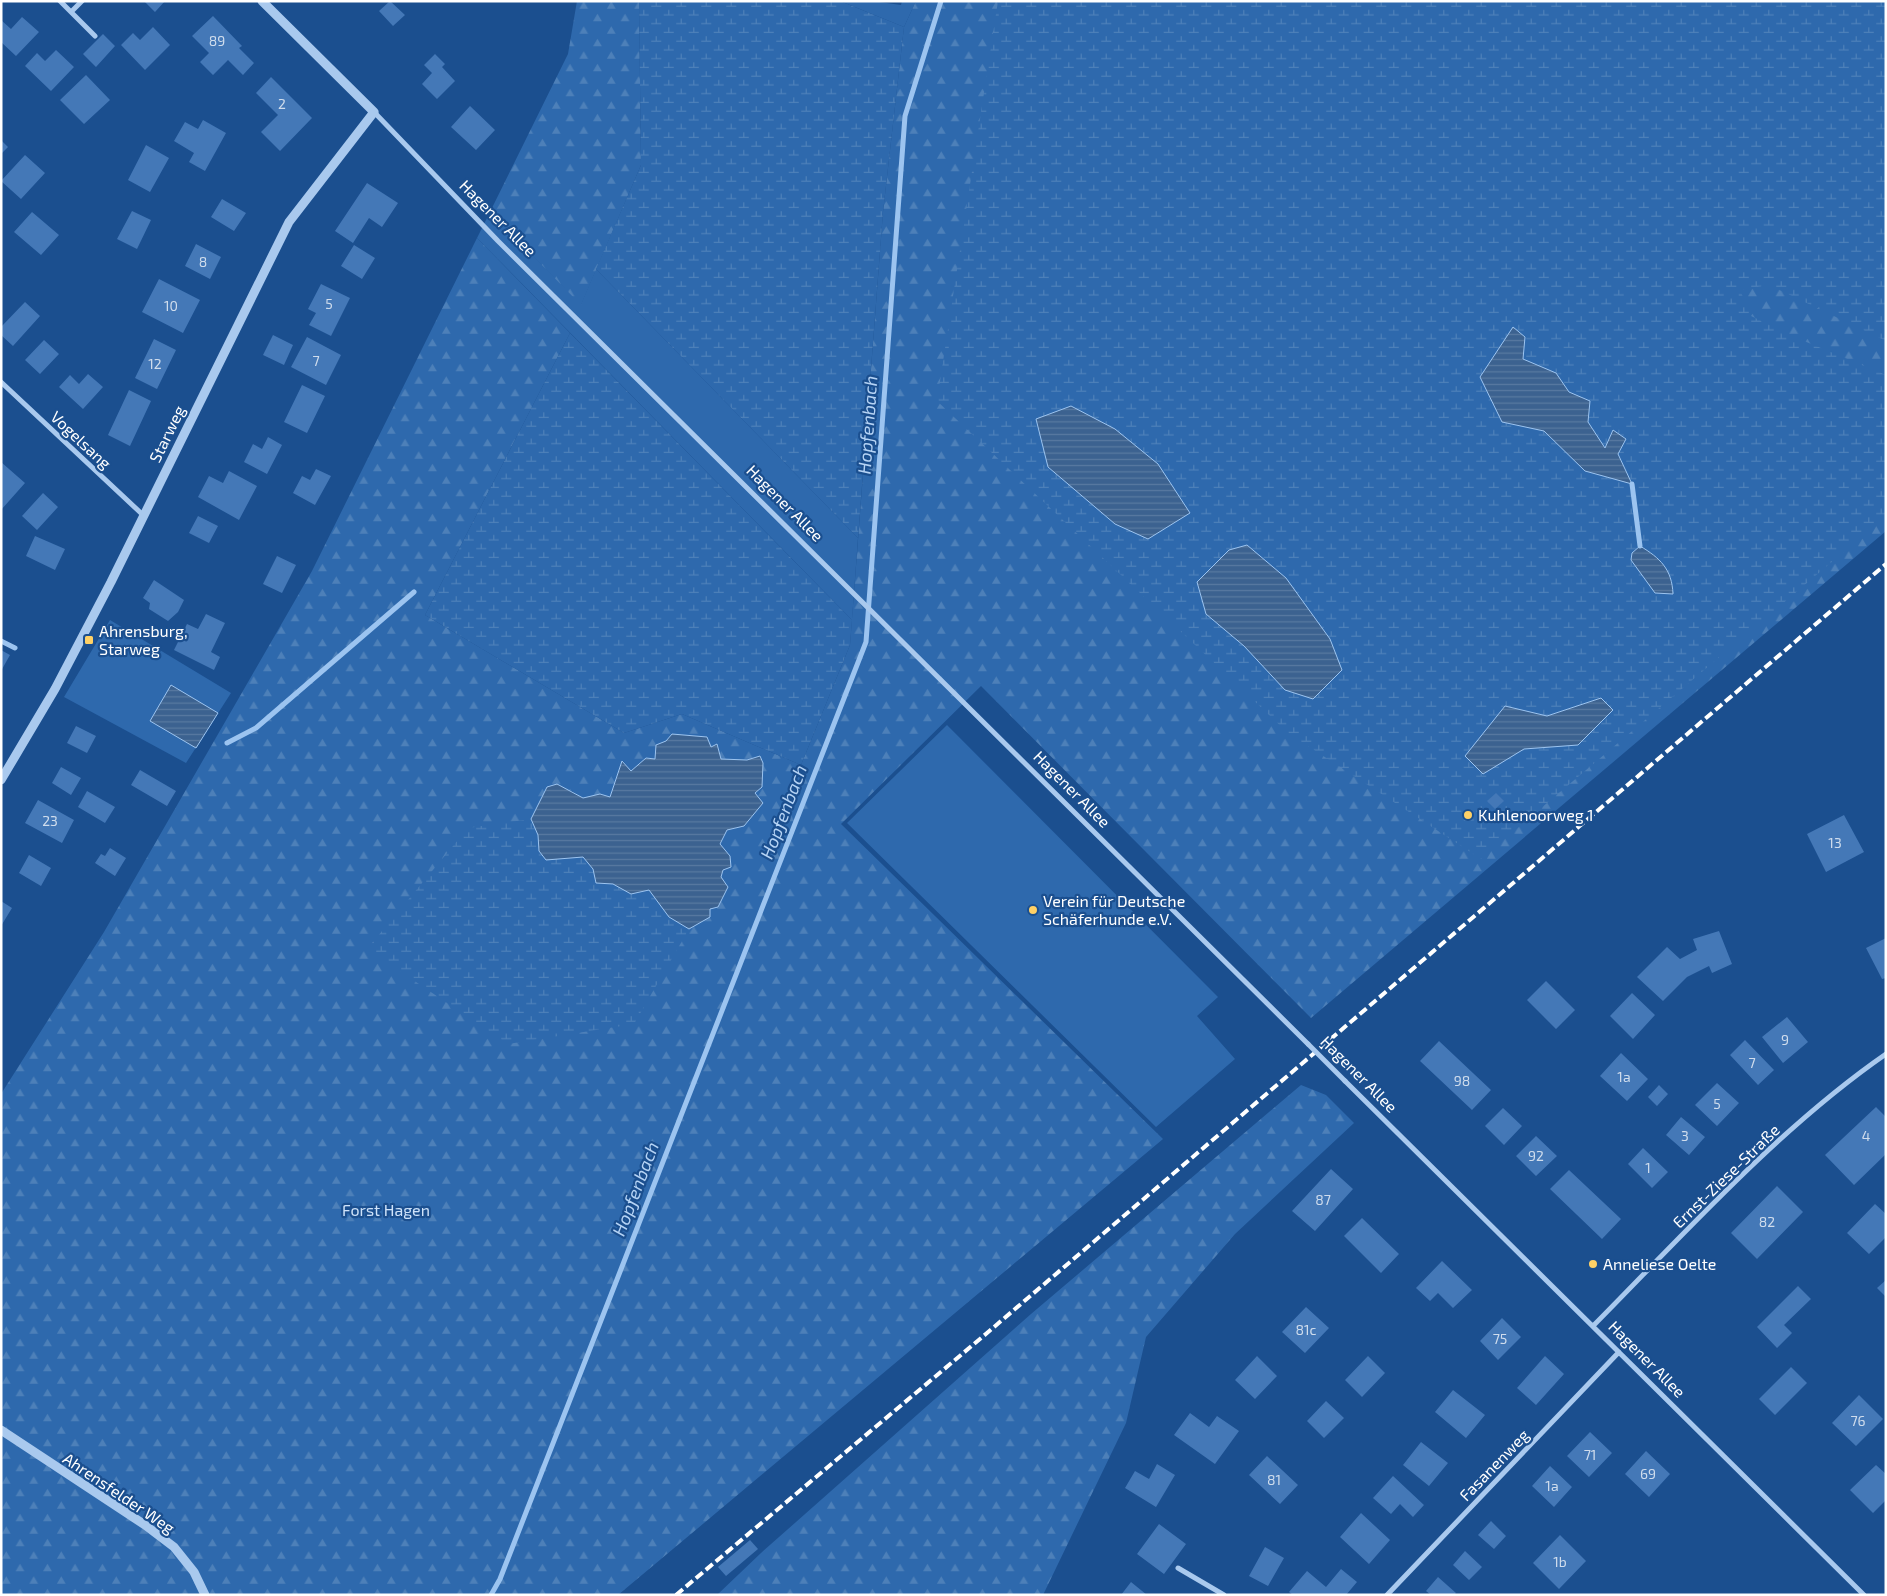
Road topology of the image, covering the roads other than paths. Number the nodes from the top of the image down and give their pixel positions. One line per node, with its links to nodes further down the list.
1 (60, 1): 4 (street)
2 (82, 1): 4 (street)
3 (262, 1): 6 (street, Hagener Allee)
4 (71, 12): 5 (street)
5 (95, 36)
6 (374, 112): 8 (street, Starweg); 11 (street, Hagener Allee, bridge)
7 (1, 382): 8 (street, Vogelsang)
8 (144, 516): 9 (street, Starweg)
9 (1, 780)
10 (1886, 1054): 11 (street, Ernst-Ziese-Straße)
11 (1593, 1326): 12 (street, Hagener Allee)
12 (1619, 1352): 17 (street, Fasanenweg); 18 (street, Hagener Allee)
13 (1, 1430): 15 (street, Ahrensfelder Weg)
14 (1178, 1568): 16 (street)
15 (205, 1595)
16 (1224, 1595)
17 (1387, 1595)
18 (1864, 1595)

